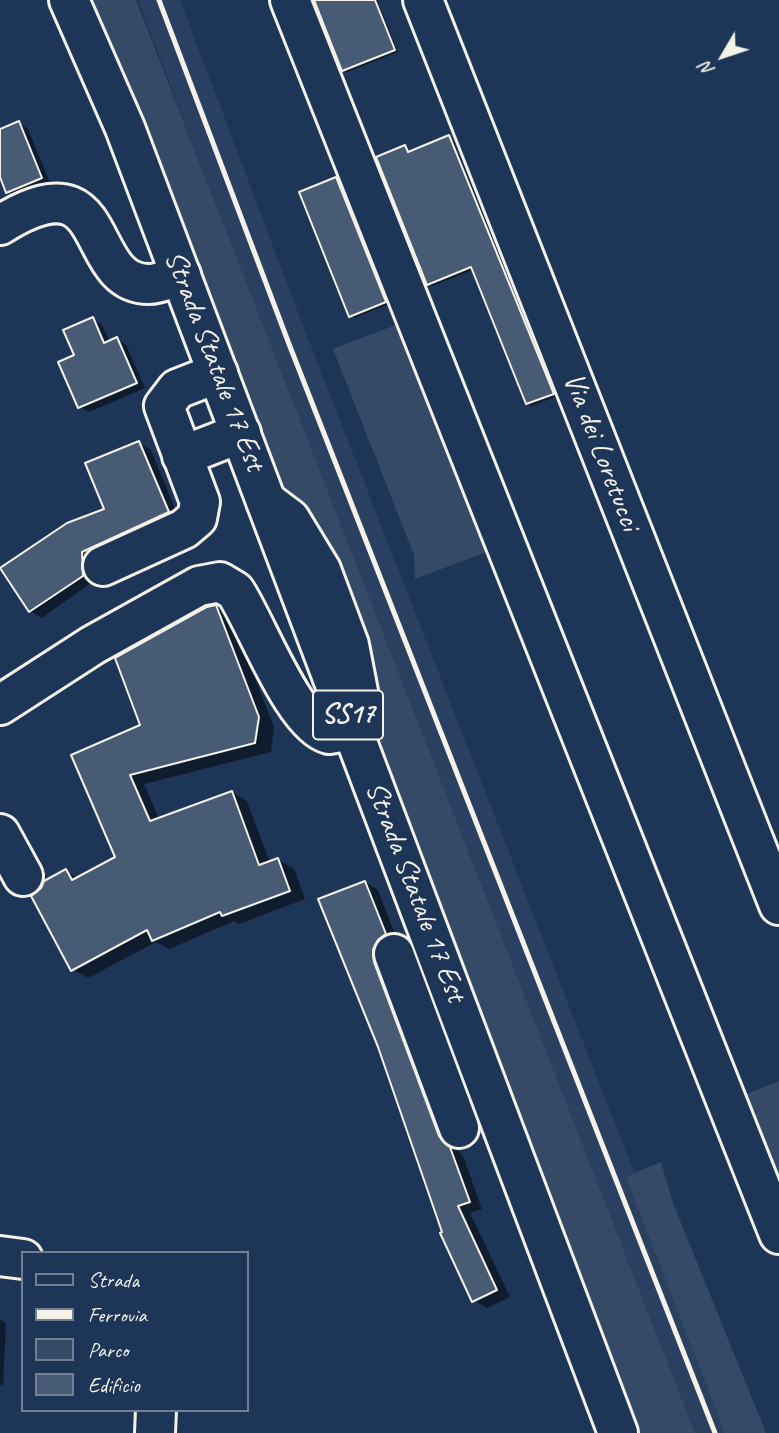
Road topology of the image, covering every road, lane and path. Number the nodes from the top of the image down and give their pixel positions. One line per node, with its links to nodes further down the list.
1 (69, 0): 5 (main road, Strada Statale 17 Est / SS17)
2 (290, 0): 19 (main road)
3 (424, 0): 14 (main road, Via dei Loretucci)
4 (0, 225): 5 (main road)
5 (181, 275): 6 (main road, Strada Statale 17 Est / SS17)
6 (218, 373): 7 (main road, Strada Statale 17 Est / SS17); 8 (main road)
7 (241, 433): 8 (main road); 11 (main road, Strada Statale 17 Est / SS17)
8 (182, 456): 9 (main road)
9 (103, 566)
10 (0, 705): 11 (main road)
11 (353, 730): 16 (main road, Strada Statale 17 Est / SS17)
12 (0, 834): 13 (main road)
13 (23, 876)
14 (779, 905)
15 (394, 954): 17 (main road)
16 (459, 1007): 17 (main road); 24 (main road, Strada Statale 17 Est / SS17)
17 (419, 1023): 18 (main road)
18 (459, 1128)
19 (779, 1234)
20 (0, 1256): 21 (main road)
21 (21, 1259)
22 (156, 1412): 23 (main road)
23 (155, 1433)
24 (618, 1433)

